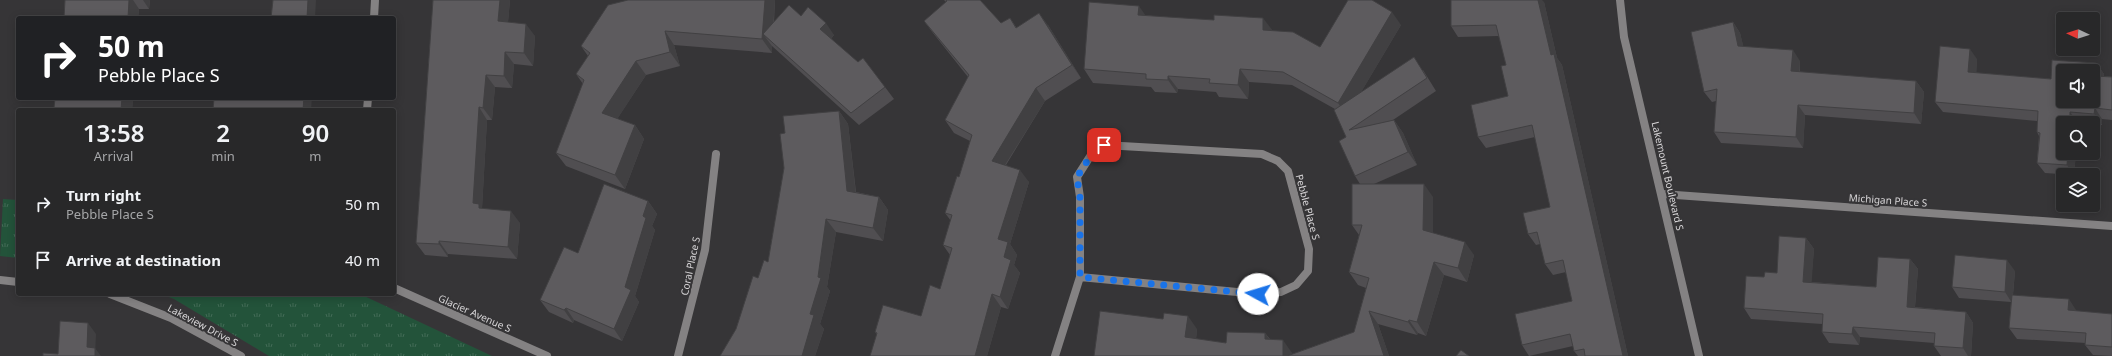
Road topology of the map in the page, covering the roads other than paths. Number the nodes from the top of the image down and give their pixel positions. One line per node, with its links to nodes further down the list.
1 (375, 0): 3 (street)
2 (1620, 0): 5 (street, Lakemount Boulevard S)
3 (374, 16)
4 (716, 154): 14 (street, Coral Place S)
5 (1662, 194): 6 (street, Michigan Place S); 16 (street, Lakemount Boulevard S)
6 (2112, 226)
7 (1080, 277): 7 (street, Pebble Place S); 15 (street, Pebble Place S)
8 (0, 280): 9 (street)
9 (16, 282)
10 (396, 289): 13 (street, Glacier Avenue S)
11 (115, 296): 12 (street, Lakeview Drive S)
12 (241, 356)
13 (547, 356)
14 (678, 356)
15 (1055, 356)
16 (1699, 356)

